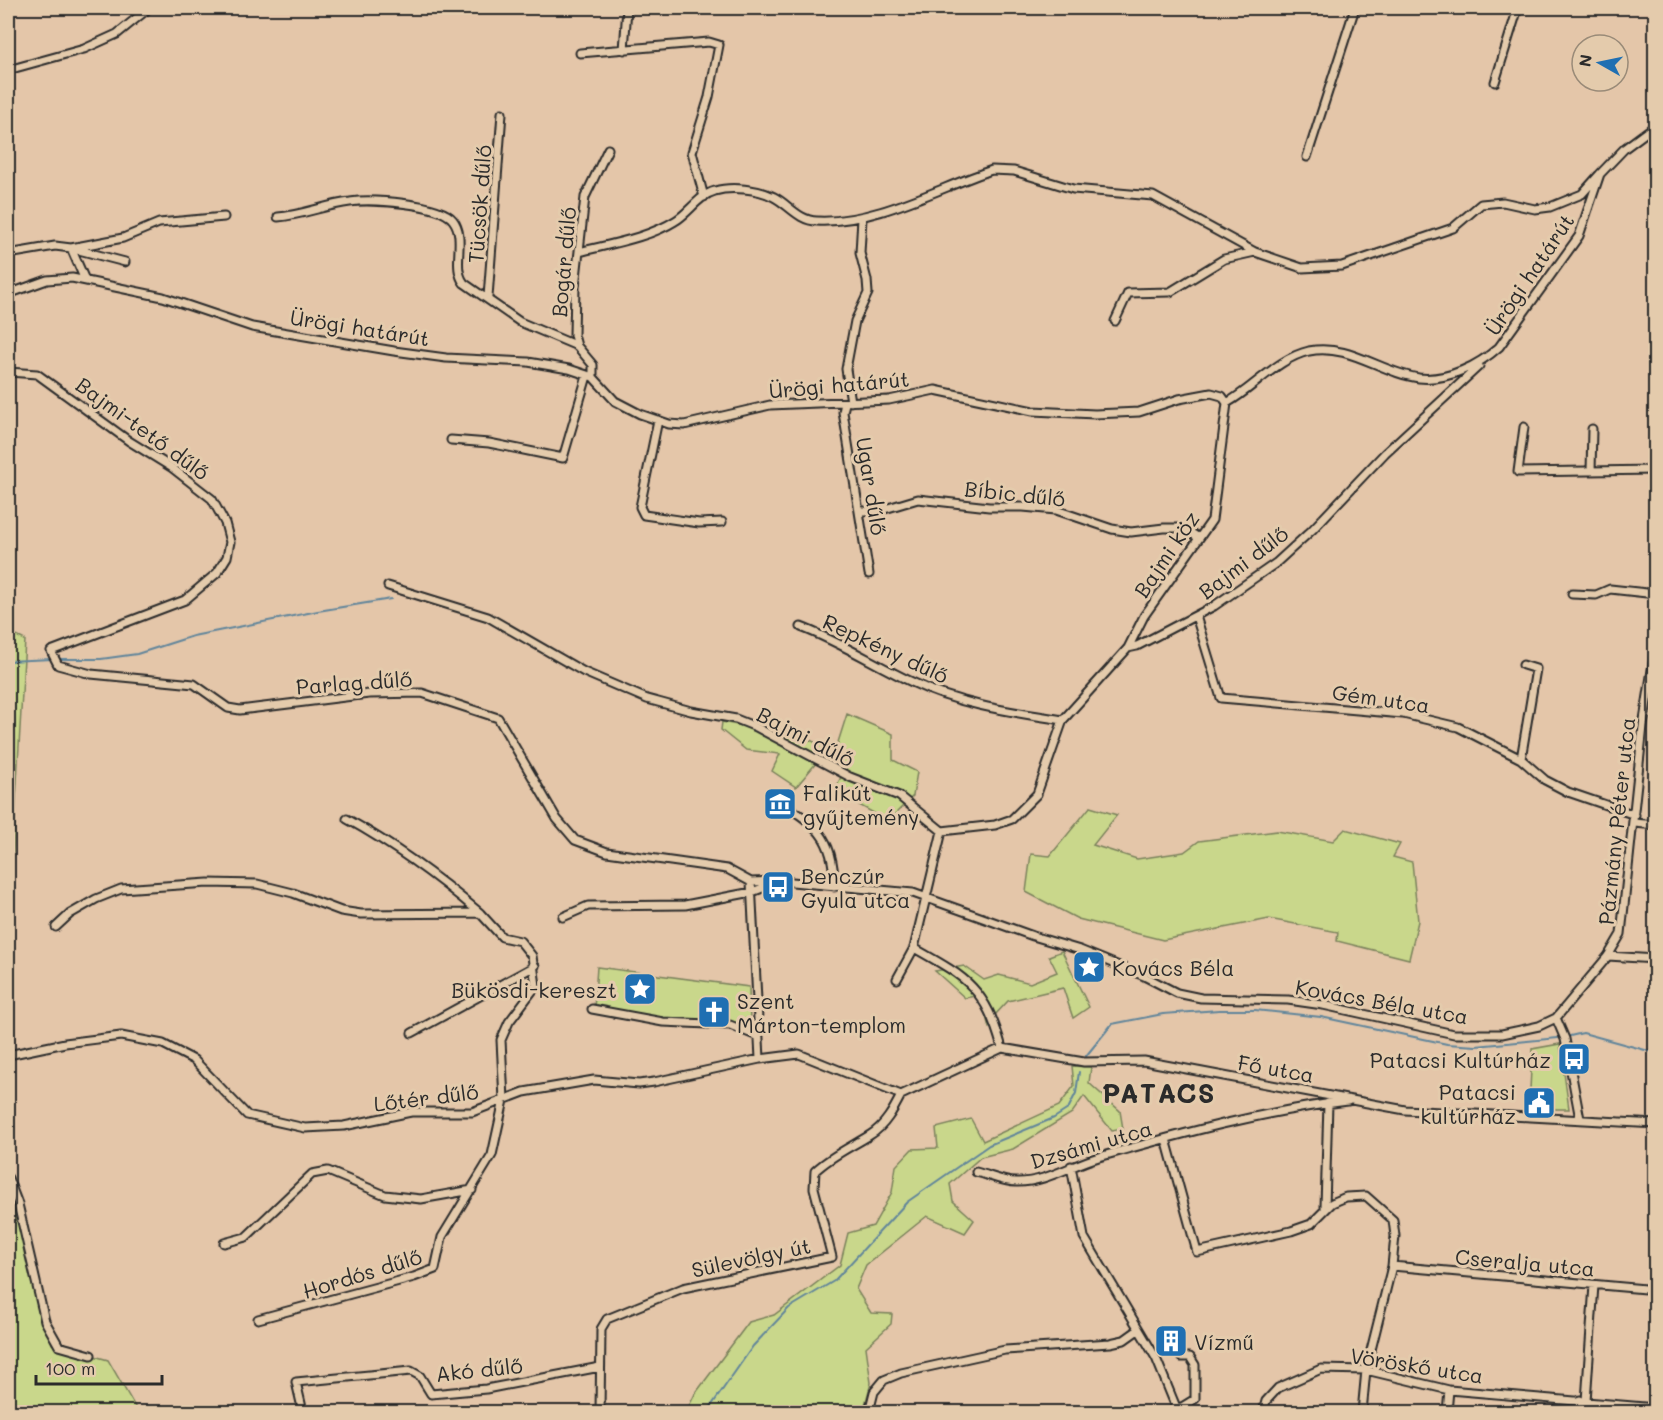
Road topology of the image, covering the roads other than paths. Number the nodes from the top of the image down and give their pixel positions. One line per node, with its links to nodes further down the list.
1 (149, 8): 7 (street)
2 (627, 8): 5 (street)
3 (1355, 8): 12 (street)
4 (1518, 8): 8 (street)
5 (624, 50): 6 (street); 14 (street)
6 (580, 53)
7 (8, 70)
8 (1496, 82)
9 (502, 114): 25 (street, Tücsök dűlő)
10 (1656, 125): 13 (street, Ürögi határút)
11 (608, 149): 19 (street, Bogár dűlő)
12 (1307, 157)
13 (1600, 174): 20 (street); 28 (street, Ürögi határút)
14 (704, 197): 17 (street); 19 (street)
15 (224, 217): 18 (street)
16 (278, 217): 25 (street)
17 (862, 218): 20 (street); 31 (street, Ugar dűlő)
18 (71, 248): 21 (street); 22 (street); 23 (street)
19 (579, 252): 27 (street, Bogár dűlő)
20 (1255, 252): 26 (street)
21 (8, 254)
22 (125, 262)
23 (85, 280): 24 (street, Ürögi határút); 30 (street, Ürögi határút)
24 (8, 294)
25 (488, 297): 27 (street)
26 (1115, 321)
27 (577, 346): 30 (street)
28 (1487, 358): 32 (street, Ürögi határút); 46 (street, Bajmi dűlő)
29 (8, 372): 50 (street, Bajmi-tető dűlő)
30 (590, 376): 33 (street, Ürögi határút); 36 (street)
31 (848, 403): 32 (street, Ürögi határút); 33 (street, Ürögi határút); 39 (street, Ugar dűlő)
32 (1227, 403): 41 (street, Bajmi köz)
33 (658, 420): 40 (street)
34 (1524, 427): 38 (street)
35 (1592, 429): 38 (street)
36 (451, 440)
37 (1656, 470): 38 (street)
38 (1591, 471)
39 (860, 511): 41 (street, Bíbic dűlő); 42 (street, Ugar dűlő)
40 (722, 522)
41 (1199, 538): 49 (street, Bajmi köz)
42 (869, 574)
43 (388, 586): 58 (street, Bajmi dűlő)
44 (1572, 594): 45 (street)
45 (1656, 594)
46 (1196, 616): 49 (street, Bajmi dűlő); 53 (street, Gém utca)
47 (801, 627): 52 (street, Repkény dűlő)
48 (1656, 645): 56 (street, Pázmány Péter utca)
49 (1128, 648): 52 (street, Bajmi dűlő)
50 (51, 651): 59 (street, Parlag dűlő)
51 (1523, 665): 53 (street)
52 (1063, 720): 58 (street, Bajmi dűlő)
53 (1521, 759): 56 (street, Gém utca)
54 (771, 794): 61 (street)
55 (347, 819): 64 (street)
56 (1635, 819): 57 (street, Gém utca); 68 (street, Pázmány Péter utca)
57 (1656, 825)
58 (942, 831): 63 (street)
59 (748, 879): 60 (street, Kovács Béla utca); 62 (street)
60 (781, 880): 61 (street, Kovács Béla utca); 62 (street)
61 (834, 887): 63 (street, Kovács Béla utca)
62 (752, 892): 65 (street); 75 (street)
63 (927, 897): 67 (street); 73 (street, Kovács Béla utca)
64 (480, 913): 66 (street); 70 (street)
65 (563, 917)
66 (56, 927)
67 (914, 948): 71 (street); 76 (street)
68 (1608, 957): 69 (street); 73 (street, Pázmány Péter utca)
69 (1656, 959)
70 (535, 966): 74 (street); 80 (street, Hordós dűlő)
71 (897, 979)
72 (592, 1009): 75 (street)
73 (1556, 1018): 83 (street)
74 (412, 1032)
75 (757, 1036): 78 (street)
76 (1002, 1048): 79 (street); 81 (street, Fő utca)
77 (8, 1055): 80 (street, Lőtér dűlő)
78 (760, 1059): 79 (street, Lőtér dűlő); 80 (street, Lőtér dűlő)
79 (902, 1095): 99 (street, Sülevölgy út)
80 (504, 1100): 89 (street, Hordós dűlő)
81 (1356, 1100): 82 (street, Dzsámi utca); 83 (street, Fő utca)
82 (1328, 1103): 85 (street, Dzsámi utca); 90 (street)
83 (1580, 1119): 84 (street, Fő utca)
84 (1656, 1124)
85 (1166, 1139): 86 (street, Dzsámi utca); 90 (street)
86 (1071, 1166): 87 (street, Dzsámi utca); 96 (street)
87 (976, 1172)
88 (8, 1178): 97 (street)
89 (472, 1190): 91 (street); 95 (street, Hordós dűlő)
90 (1325, 1208): 92 (street)
91 (224, 1243)
92 (1392, 1266): 93 (street, Cseralja utca); 100 (street)
93 (1594, 1285): 94 (street, Cseralja utca); 102 (street)
94 (1656, 1290)
95 (258, 1319)
96 (1138, 1330): 105 (street); 108 (street)
97 (92, 1355)
98 (1181, 1357): 105 (street)
99 (600, 1367): 106 (street, Akó dűlő); 107 (street, Sülevölgy út)
100 (1366, 1370): 101 (street, Vöröskő utca); 109 (street, Vöröskő utca); 110 (street)
101 (1449, 1390): 102 (street, Vöröskő utca); 111 (street)
102 (1583, 1400): 104 (street, Vöröskő utca); 112 (street)
103 (1656, 1408): 104 (street, Vöröskő utca)
104 (1639, 1409)
105 (1177, 1410)
106 (303, 1413)
107 (600, 1413)
108 (869, 1413)
109 (1263, 1413)
110 (1362, 1413)
111 (1447, 1413)
112 (1578, 1413)

